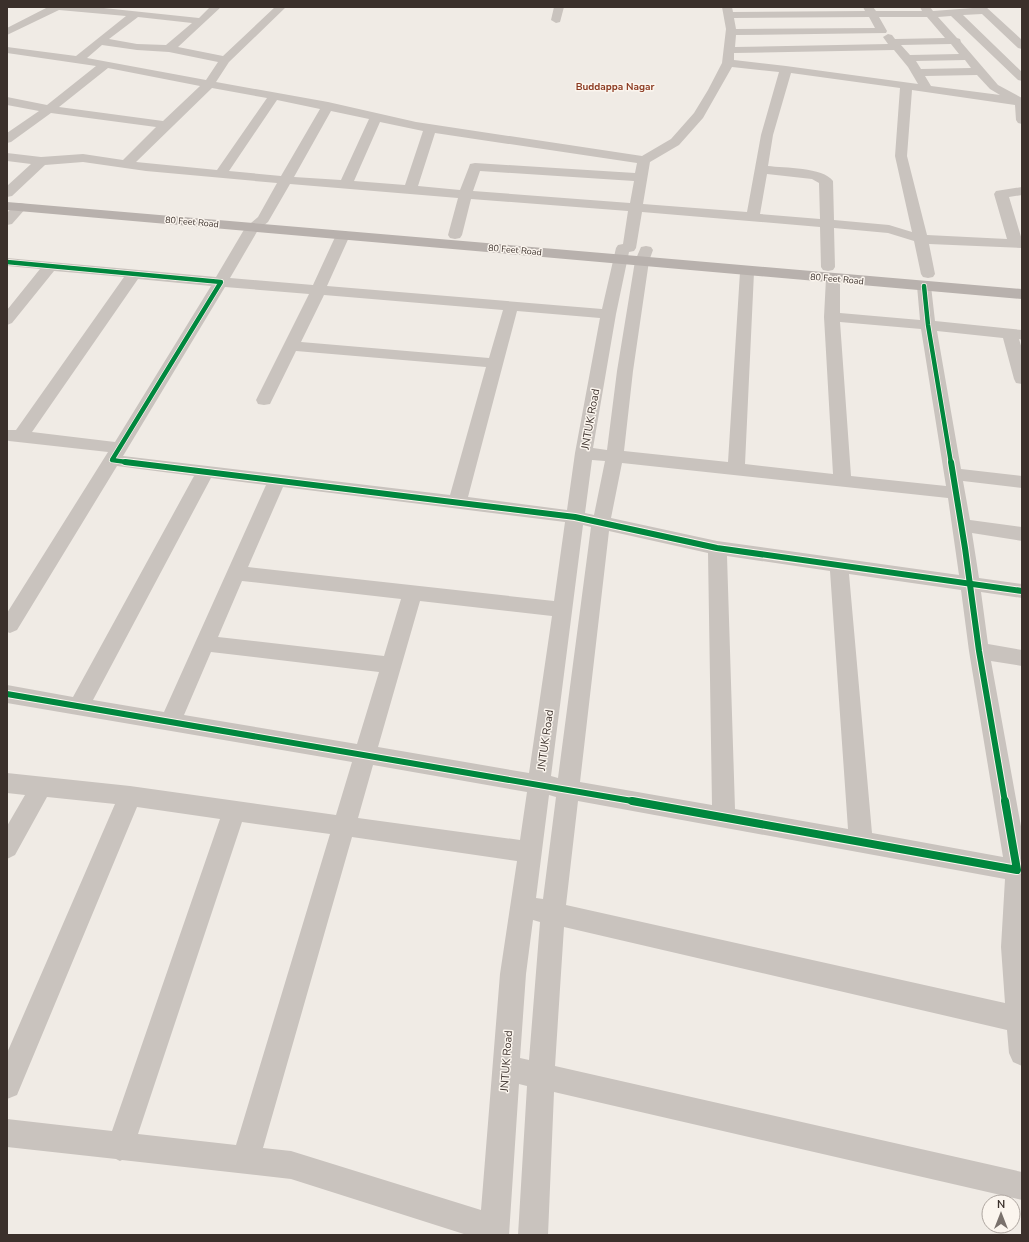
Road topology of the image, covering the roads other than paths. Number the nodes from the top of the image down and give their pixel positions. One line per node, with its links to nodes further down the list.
1 (56, 7): 19 (street)
2 (60, 7): 12 (street)
3 (145, 7): 12 (street)
4 (216, 7): 14 (street)
5 (281, 7): 33 (street)
6 (560, 7): 13 (street)
7 (983, 9): 11 (street); 21 (street)
8 (928, 10): 10 (street); 11 (street); 15 (street)
9 (728, 11): 10 (street); 20 (street)
10 (870, 11): 18 (street)
11 (954, 13): 38 (street)
12 (136, 14): 14 (street); 22 (street)
13 (556, 20)
14 (201, 21): 28 (street)
15 (945, 29): 17 (street); 23 (street)
16 (898, 30): 18 (street)
17 (929, 30)
18 (882, 31): 20 (street); 24 (street)
19 (7, 32)
20 (731, 32): 29 (street)
21 (1018, 37): 25 (street)
22 (100, 41): 28 (street); 32 (street)
23 (956, 42): 24 (street); 30 (street)
24 (895, 44): 26 (street); 31 (street)
25 (1022, 46)
26 (866, 48): 29 (street); 39 (street)
27 (7, 50): 32 (street)
28 (169, 50): 33 (street)
29 (729, 56): 35 (street); 55 (street)
30 (969, 57): 31 (street); 36 (street)
31 (907, 58): 37 (street)
32 (78, 60): 34 (street)
33 (225, 60): 40 (street)
34 (106, 64): 40 (street); 47 (street)
35 (786, 69): 39 (street); 59 (street)
36 (981, 71): 37 (street); 45 (street)
37 (918, 73): 42 (street)
38 (1022, 78)
39 (872, 81): 41 (street)
40 (209, 84): 43 (street); 50 (street)
41 (906, 86): 42 (street); 76 (street)
42 (927, 89): 45 (street)
43 (274, 96): 46 (street); 60 (street)
44 (7, 101): 47 (street)
45 (1021, 102): 49 (street)
46 (328, 106): 48 (street); 62 (street)
47 (49, 109): 50 (street); 53 (street)
48 (376, 117): 51 (street); 63 (street)
49 (1022, 120)
50 (166, 125): 57 (street)
51 (430, 128): 52 (street); 64 (street)
52 (484, 136): 55 (street); 58 (street)
53 (7, 139)
54 (7, 157): 56 (street)
55 (644, 160): 61 (street)
56 (41, 161): 57 (street); 66 (street)
57 (126, 164): 60 (street)
58 (475, 166): 61 (street); 67 (street)
59 (760, 169): 70 (street); 73 (street)
60 (221, 174): 62 (street)
61 (641, 177): 69 (street)
62 (285, 179): 63 (street); 72 (street)
63 (346, 184): 64 (street)
64 (410, 190): 67 (street)
65 (1022, 191): 77 (street)
66 (7, 193)
67 (465, 194): 69 (street); 75 (street)
68 (11, 204): 71 (street); 72 (main road, 80 Feet Road)
69 (637, 208): 70 (street); 78 (street)
70 (754, 217): 73 (street)
71 (7, 220)
72 (257, 223): 74 (main road, 80 Feet Road); 75 (main road, 80 Feet Road); 85 (street)
73 (827, 224): 76 (street); 82 (street)
74 (343, 235): 78 (main road, 80 Feet Road); 87 (street)
75 (455, 235): 78 (main road, 80 Feet Road)
76 (921, 239): 77 (street); 84 (street)
77 (1019, 244)
78 (632, 253): 81 (main road, 80 Feet Road); 82 (main road, 80 Feet Road); 90 (street, JNTUK Road); 102 (street)
79 (7, 262): 80 (street)
80 (50, 266): 83 (street); 92 (street)
81 (747, 272): 82 (main road, 80 Feet Road); 103 (street)
82 (831, 273): 84 (main road, 80 Feet Road); 91 (street)
83 (134, 274): 85 (street); 99 (street)
84 (926, 280): 86 (main road, 80 Feet Road); 88 (main road, 80 Feet Road); 93 (street)
85 (221, 282): 87 (street); 101 (street)
86 (1022, 282)
87 (318, 291): 89 (street); 95 (street)
88 (1022, 294)
89 (511, 307): 90 (street); 96 (street)
90 (608, 314): 100 (street, JNTUK Road)
91 (832, 317): 93 (street); 105 (street)
92 (7, 320)
93 (928, 325): 94 (street); 108 (street)
94 (1016, 335): 97 (street)
95 (291, 346): 96 (street); 98 (street)
96 (496, 363): 109 (street)
97 (1021, 373)
98 (264, 400)
99 (14, 436): 101 (street)
100 (584, 453): 102 (street); 110 (street, JNTUK Road)
101 (116, 454): 104 (street); 121 (street)
102 (615, 456): 103 (street); 111 (street)
103 (736, 469): 105 (street)
104 (206, 472): 106 (street); 127 (street)
105 (842, 480): 108 (street)
106 (277, 481): 109 (street); 116 (street)
107 (1022, 482): 108 (street)
108 (954, 484): 112 (street)
109 (457, 503): 110 (street)
110 (575, 518): 111 (street); 120 (street, JNTUK Road)
111 (601, 523): 114 (street); 133 (street)
112 (961, 525): 113 (street); 117 (street)
113 (1022, 534)
114 (718, 548): 115 (street); 136 (street)
115 (839, 566): 117 (street); 138 (street)
116 (236, 573): 119 (street); 122 (street)
117 (970, 584): 118 (street); 123 (street)
118 (1022, 591)
119 (413, 593): 120 (street); 125 (street)
120 (563, 610): 131 (street, JNTUK Road)
121 (8, 627)
122 (205, 642): 125 (street); 128 (street)
123 (979, 651): 124 (street); 141 (street)
124 (1022, 658)
125 (392, 665): 129 (street)
126 (7, 694): 127 (street)
127 (79, 706): 128 (street)
128 (170, 722): 129 (street)
129 (365, 754): 131 (street); 137 (street)
130 (7, 783): 132 (street)
131 (539, 784): 133 (street); 140 (street, JNTUK Road)
132 (41, 787): 134 (street); 139 (street)
133 (568, 789): 136 (street); 143 (street)
134 (130, 796): 135 (street); 148 (street)
135 (234, 810): 137 (street); 150 (street)
136 (724, 817): 138 (street)
137 (346, 826): 140 (street); 151 (street)
138 (861, 842): 141 (street)
139 (7, 848)
140 (529, 852): 142 (street, JNTUK Road)
141 (1019, 871): 144 (street)
142 (522, 906): 143 (street); 146 (street, JNTUK Road)
143 (554, 913): 144 (street); 147 (street)
144 (1021, 1020): 145 (street)
145 (1022, 1053)
146 (506, 1068): 147 (street); 153 (street, JNTUK Road)
147 (541, 1076): 152 (street); 154 (street)
148 (7, 1085)
149 (7, 1133): 150 (street)
150 (120, 1147): 151 (street)
151 (245, 1160): 153 (street)
152 (1022, 1186)
153 (494, 1232)
154 (533, 1235)

